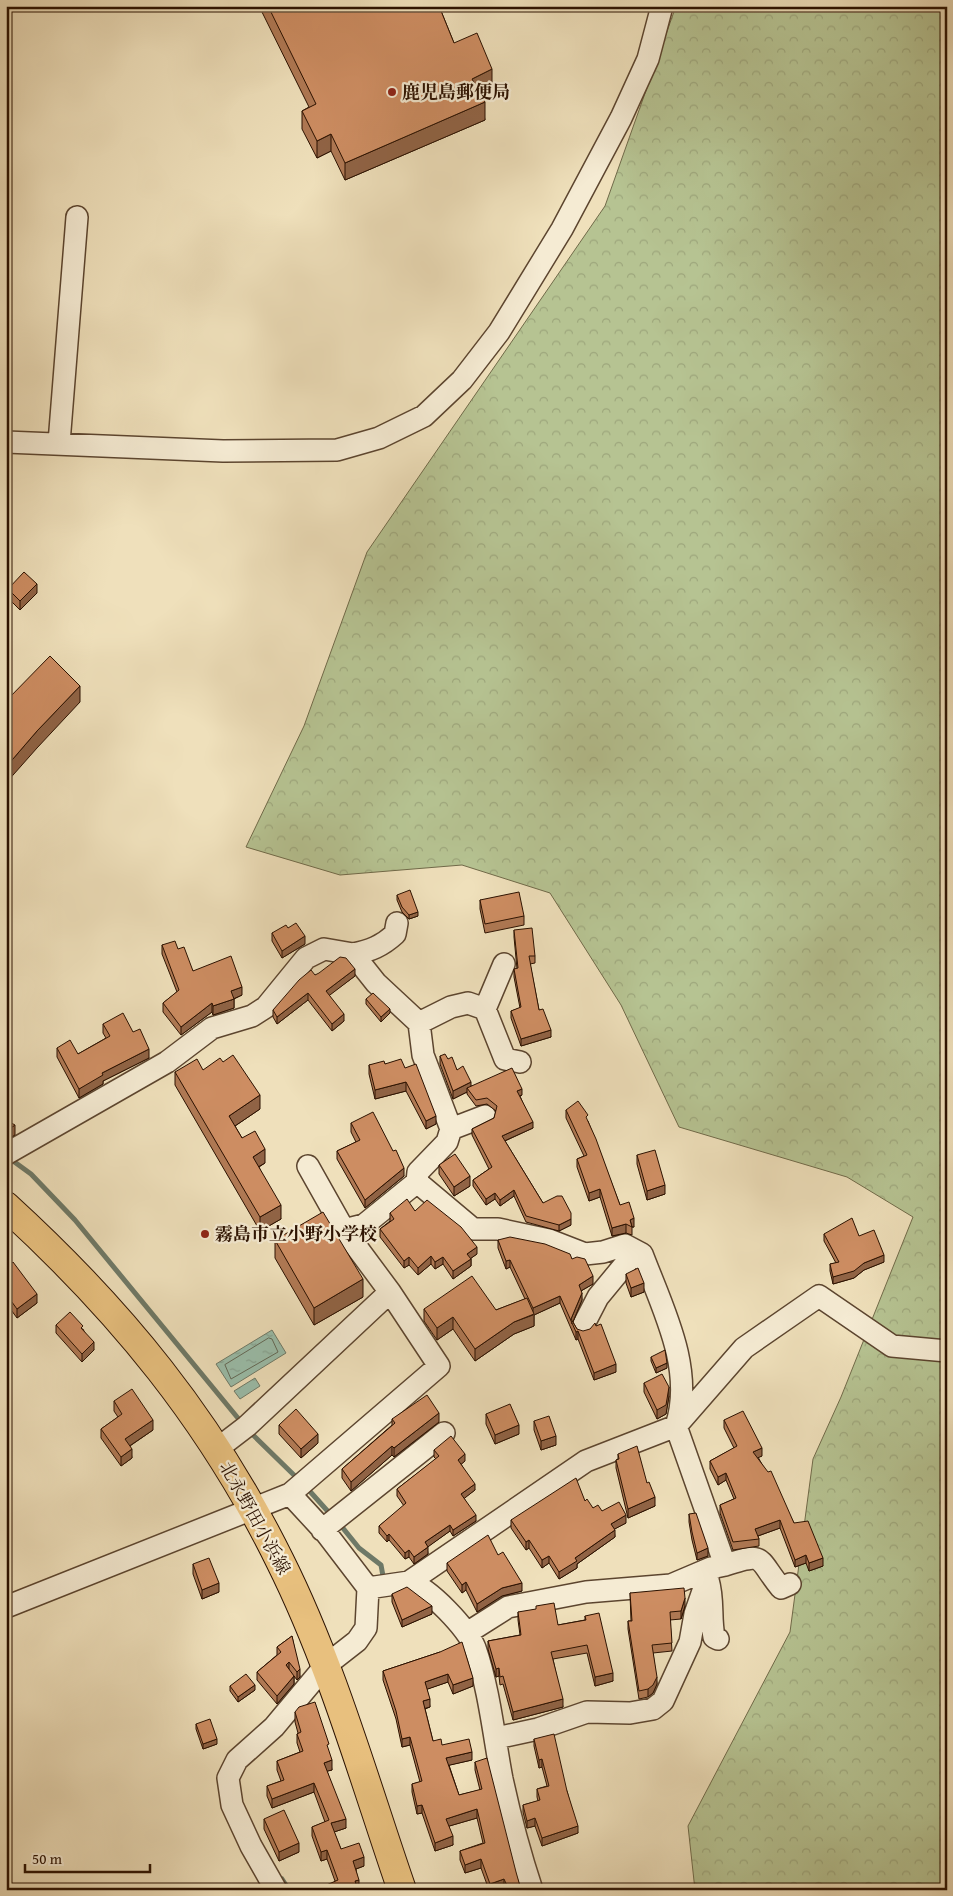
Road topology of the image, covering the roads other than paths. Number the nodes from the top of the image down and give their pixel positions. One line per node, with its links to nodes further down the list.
1 (662, 6): 4 (street)
2 (76, 217): 4 (street)
3 (6, 442): 4 (street)
4 (59, 443)
5 (397, 923): 6 (street)
6 (353, 954): 9 (street); 13 (street)
7 (504, 964): 8 (street)
8 (485, 1009): 9 (street); 10 (street)
9 (419, 1023): 12 (street)
10 (520, 1062)
11 (485, 1116): 12 (street)
12 (451, 1129): 15 (street)
13 (10, 1151)
14 (308, 1166): 17 (street)
15 (417, 1182): 17 (street); 18 (street)
16 (6, 1206): 24 (main road, 北永野田小浜線)
17 (344, 1230): 19 (street)
18 (636, 1251): 20 (street); 22 (street)
19 (390, 1292): 24 (street); 25 (street)
20 (583, 1326)
21 (947, 1351): 22 (street)
22 (676, 1426): 28 (street); 29 (street)
23 (444, 1433): 27 (street)
24 (233, 1436): 26 (main road, 北永野田小浜線)
25 (298, 1486): 26 (street); 27 (street)
26 (253, 1510): 32 (street); 35 (main road, 北永野田小浜線)
27 (331, 1523): 31 (street)
28 (714, 1569): 30 (street); 33 (street); 34 (street); 36 (street)
29 (407, 1582): 31 (street); 33 (street)
30 (790, 1584)
31 (374, 1587): 35 (street)
32 (6, 1607)
33 (467, 1632): 36 (street)
34 (718, 1639)
35 (325, 1666): 37 (street); 38 (main road, 北永野田小浜線)
36 (496, 1738): 39 (street)
37 (276, 1890)
38 (402, 1890)
39 (532, 1890)

